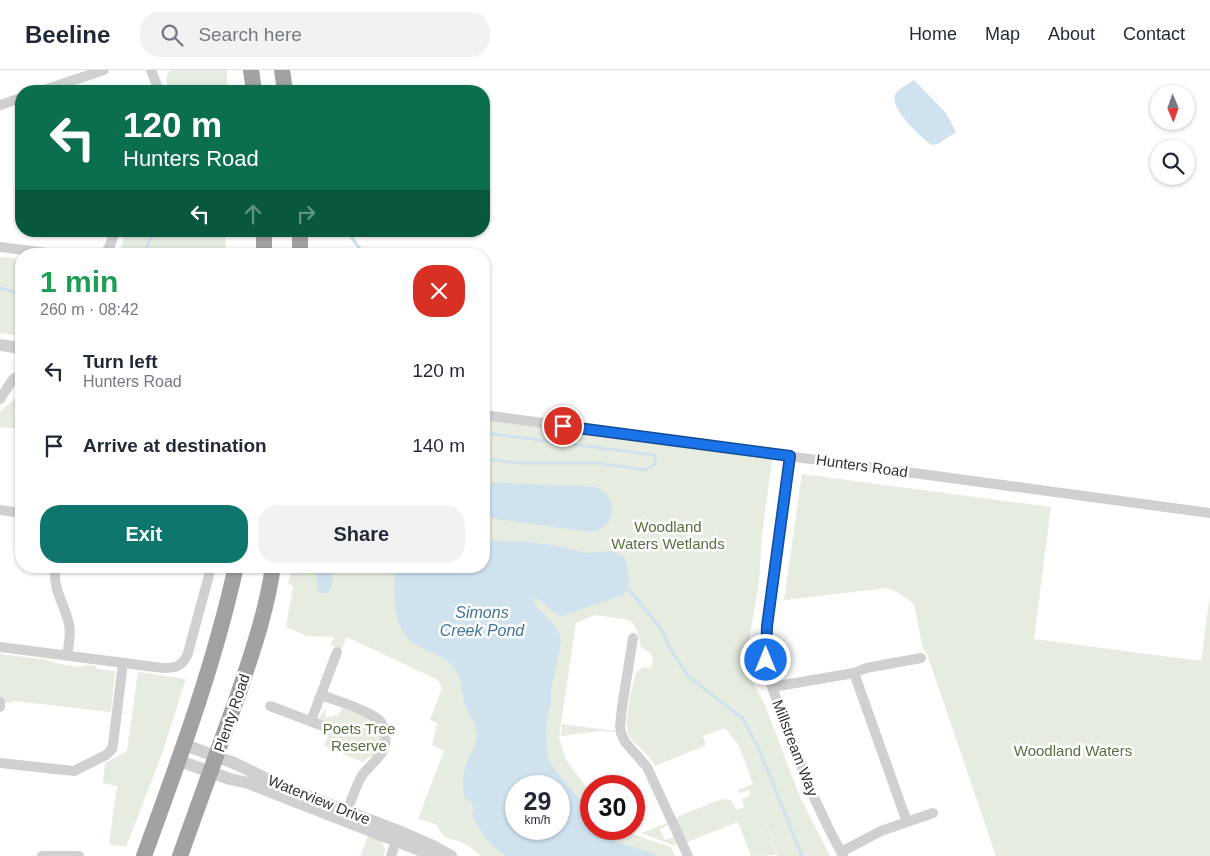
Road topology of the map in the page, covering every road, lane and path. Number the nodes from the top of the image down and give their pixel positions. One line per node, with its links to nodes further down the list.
1 (104, 70): 5 (street)
2 (151, 70): 6 (street)
3 (251, 70): 7 (highway)
4 (282, 70): 8 (highway)
5 (59, 85)
6 (157, 85)
7 (253, 85)
8 (284, 85)
9 (15, 100): 10 (street)
10 (0, 105)
11 (0, 247): 12 (street)
12 (15, 249)
13 (0, 345): 14 (street)
14 (15, 347)
15 (15, 378): 16 (street)
16 (0, 399)
17 (490, 416): 18 (street, Hunters Road)
18 (790, 456): 21 (street, Hunters Road); 33 (street, Millstream Way)
19 (0, 510): 20 (street)
20 (15, 512)
21 (1210, 513)
22 (54, 573): 29 (street)
23 (210, 573): 31 (street)
24 (235, 573): 40 (highway)
25 (272, 573): 42 (highway, Plenty Road)
26 (633, 638): 55 (street)
27 (0, 647): 29 (street)
28 (337, 652): 34 (street)
29 (68, 656): 31 (street)
30 (921, 658): 32 (street)
31 (123, 663): 41 (street)
32 (854, 672): 33 (street); 45 (street)
33 (772, 687): 47 (street, Millstream Way)
34 (321, 694): 38 (street); 44 (street)
35 (0, 702): 37 (street)
36 (270, 706): 38 (street)
37 (0, 707)
38 (310, 722): 39 (street)
39 (323, 726)
40 (182, 753): 42 (street, Waterview Drive); 50 (highway)
41 (0, 763)
42 (214, 764): 44 (street, Waterview Drive); 51 (highway, Plenty Road)
43 (933, 812): 45 (street)
44 (345, 816): 46 (street, Waterview Drive)
45 (907, 822): 47 (street)
46 (398, 836): 52 (street); 53 (street, Waterview Drive); 54 (street, Waterview Drive)
47 (842, 854)
48 (42, 856): 49 (street)
49 (79, 856)
50 (144, 856)
51 (180, 856)
52 (391, 856)
53 (436, 856)
54 (451, 856)
55 (688, 856)

